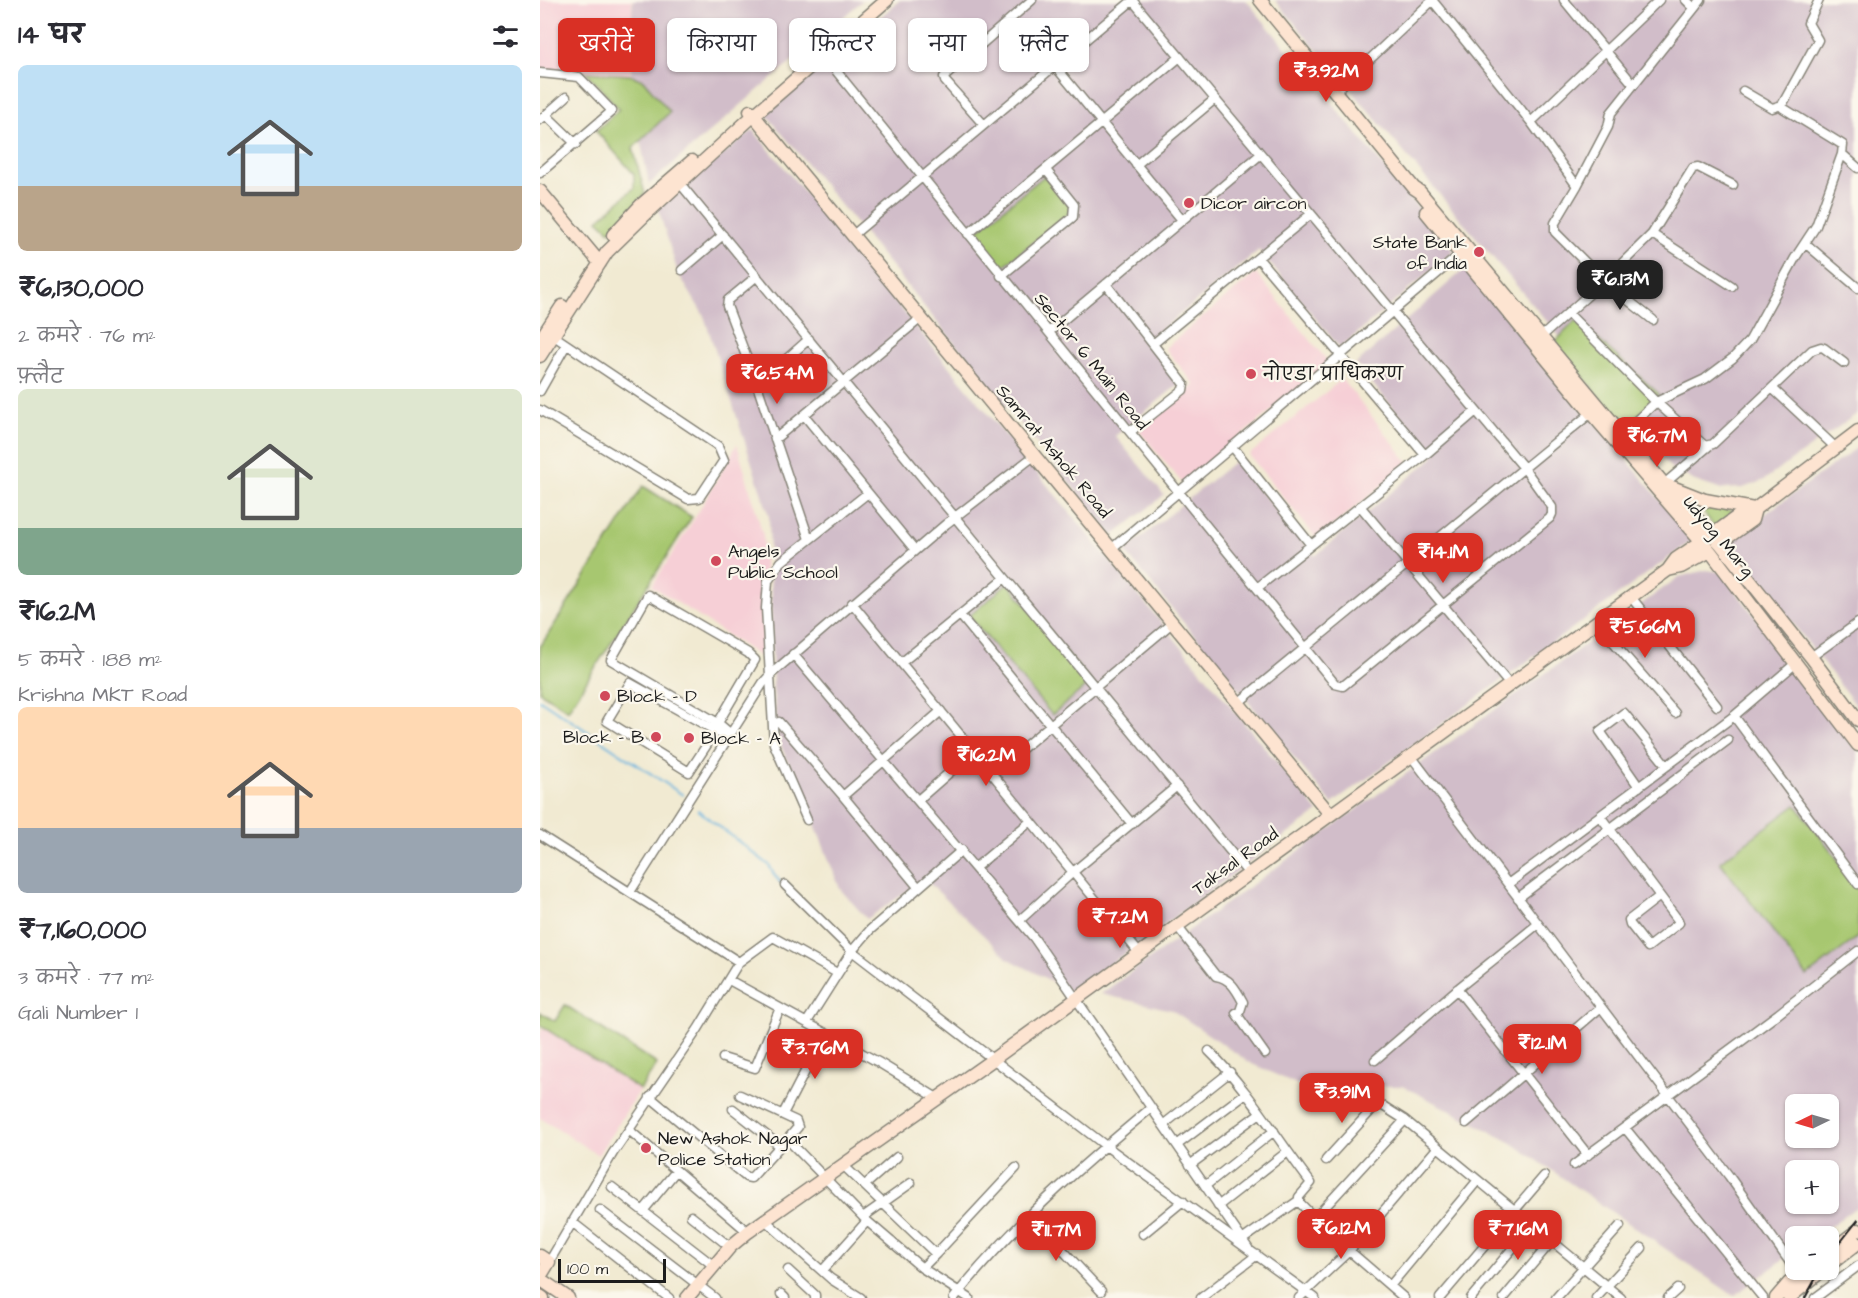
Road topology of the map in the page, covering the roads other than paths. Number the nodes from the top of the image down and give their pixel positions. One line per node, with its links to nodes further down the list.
1 (877, 0): 13 (street)
2 (888, 0): 14 (street)
3 (1032, 0): 33 (street)
4 (1133, 0): 15 (street); 17 (street)
5 (1260, 0): 24 (street, Udyog Marg)
6 (1432, 0): 24 (street); 31 (street)
7 (1564, 0): 16 (street)
8 (1659, 0): 16 (street)
9 (1686, 0): 12 (street)
10 (1701, 0): 12 (street)
11 (1819, 0): 28 (street)
12 (1694, 8): 23 (street)
13 (858, 18)
14 (865, 18)
15 (1089, 37)
16 (1606, 51): 23 (street); 31 (street)
17 (1180, 57): 27 (street); 32 (street)
18 (799, 72): 29 (street)
19 (836, 72): 41 (street, Sector 6 Main Road)
20 (1047, 72): 33 (street)
21 (1059, 72): 32 (street)
22 (540, 73): 34 (street)
23 (1633, 84): 44 (street)
24 (1336, 92): 53 (street, Udyog Marg)
25 (1743, 92): 28 (street)
26 (566, 97): 30 (street)
27 (1215, 99): 35 (street); 37 (street)
28 (1782, 105): 36 (street)
29 (752, 113): 42 (street); 51 (street, Samrat Ashok Road)
30 (543, 117): 34 (street)
31 (1531, 122): 44 (street)
32 (1103, 124): 37 (street); 39 (street)
33 (984, 125): 41 (street)
34 (576, 144): 40 (street)
35 (1261, 154): 46 (street); 47 (street)
36 (1842, 154): 38 (street); 52 (street)
37 (1137, 165): 47 (street)
38 (1858, 168)
39 (1046, 170): 48 (street); 58 (street)
40 (541, 172)
41 (922, 177): 48 (street, Sector 6 Main Road); 51 (street)
42 (677, 179): 50 (street); 55 (street)
43 (1734, 185): 49 (street)
44 (1577, 186): 59 (street)
45 (540, 191): 55 (street)
46 (1311, 214): 54 (street); 63 (street)
47 (1182, 220): 60 (street)
48 (968, 234): 58 (street, Sector 6 Main Road)
49 (1652, 234): 59 (street); 61 (street)
50 (723, 235): 56 (street); 57 (street)
51 (853, 236): 65 (street, Samrat Ashok Road)
52 (1805, 243): 62 (street); 80 (street)
53 (1463, 251): 63 (street); 69 (street, Udyog Marg); 83 (street, Udyog Marg)
54 (1258, 258): 71 (street); 73 (street)
55 (598, 260): 68 (street)
56 (682, 270)
57 (757, 276): 70 (street); 77 (street)
58 (1001, 276): 67 (street, Sector 6 Main Road)
59 (1604, 281): 64 (street); 66 (street)
60 (1106, 284): 67 (street); 71 (street)
61 (1732, 286)
62 (1858, 288)
63 (1393, 311): 73 (street); 82 (street)
64 (1568, 313): 69 (street); 80 (street)
65 (921, 318): 76 (street); 93 (street, Samrat Ashok Road)
66 (1653, 320)
67 (1048, 332): 86 (street, Sector 6 Main Road)
68 (546, 335): 72 (street); 74 (street)
69 (1541, 337): 87 (street, Udyog Marg)
70 (809, 339): 76 (street); 77 (street)
71 (1153, 344): 86 (street)
72 (567, 345): 79 (street); 81 (street)
73 (1340, 355): 90 (street); 92 (street)
74 (540, 356)
75 (1844, 363): 78 (street)
76 (844, 381): 84 (street); 100 (street)
77 (757, 385): 88 (street)
78 (1772, 388): 89 (street); 91 (street)
79 (540, 391)
80 (1656, 402): 87 (street); 89 (street)
81 (540, 410)
82 (1476, 411): 92 (street); 94 (street)
83 (1591, 413): 94 (street); 102 (street, Udyog Marg)
84 (804, 416): 88 (street); 97 (street)
85 (1858, 431): 91 (street)
86 (1130, 432): 96 (street, Sector 6 Main Road)
87 (1622, 434): 95 (street, Udyog Marg)
88 (775, 439): 101 (street)
89 (1710, 445): 95 (street)
90 (1232, 446): 96 (street); 103 (street)
91 (1836, 448): 99 (street)
92 (1425, 455): 98 (street)
93 (1034, 456): 100 (street); 104 (street, Samrat Ashok Road)
94 (1524, 468): 106 (street); 114 (street)
95 (1664, 484): 99 (street); 102 (street, Udyog Marg)
96 (1179, 492): 104 (street); 111 (street, Sector 6 Main Road)
97 (868, 493): 101 (street); 105 (street)
98 (1360, 506): 103 (street); 106 (street)
99 (1755, 509): 102 (street)
100 (955, 517): 105 (street); 110 (street)
101 (809, 539): 124 (street)
102 (1711, 542): 107 (street, Taksal Road); 108 (street, Taksal Road); 109 (street, Udyog Marg); 121 (street, Udyog Marg)
103 (1311, 545): 111 (street)
104 (1111, 549): 117 (street, Samrat Ashok Road)
105 (915, 550): 113 (street)
106 (1408, 563): 114 (street); 119 (street)
107 (1681, 567): 108 (street, Taksal Road); 109 (street)
108 (1668, 570): 112 (street, Taksal Road)
109 (1724, 570): 123 (street, Udyog Marg)
110 (1005, 578): 115 (street); 126 (street)
111 (1257, 588): 119 (street, Sector 6 Main Road)
112 (1631, 597): 116 (street, Taksal Road); 128 (street)
113 (852, 603): 120 (street); 122 (street)
114 (1442, 604): 119 (street, Sector 6 Main Road); 125 (street)
115 (960, 615): 122 (street); 134 (street)
116 (1596, 622): 125 (street, Taksal Road); 130 (street)
117 (1172, 623): 126 (street); 127 (street, Samrat Ashok Road)
118 (1858, 623): 121 (street)
119 (1305, 648): 127 (street)
120 (793, 654): 124 (street); 141 (street)
121 (1811, 657): 132 (street, Udyog Marg)
122 (901, 663): 129 (street)
123 (1796, 663): 131 (street); 138 (street, Udyog Marg)
124 (771, 674): 136 (street); 150 (street)
125 (1510, 685): 140 (street, Taksal Road)
126 (1095, 687): 134 (street); 144 (street)
127 (1238, 703): 148 (street, Samrat Ashok Road)
128 (1716, 706)
129 (941, 711): 139 (street); 141 (street)
130 (1675, 713)
131 (1734, 716): 142 (street); 160 (street)
132 (1858, 720)
133 (779, 722): 146 (street)
134 (1051, 725): 143 (street); 152 (street)
135 (717, 727): 135 (street); 135 (street); 136 (street)
136 (729, 736): 163 (street)
137 (1728, 740): 153 (street)
138 (1858, 745)
139 (974, 751): 143 (street); 147 (street)
140 (1411, 756): 148 (street, Taksal Road); 159 (street)
141 (884, 760): 146 (street); 147 (street)
142 (1667, 766): 145 (street); 145 (street)
143 (992, 774): 151 (street)
144 (1177, 786): 152 (street); 158 (street)
145 (1639, 787): 149 (street)
146 (843, 796): 162 (street)
147 (918, 800): 155 (street)
148 (1330, 814): 158 (street, Taksal Road)
149 (1600, 816): 153 (street); 159 (street)
150 (807, 820)
151 (1031, 820): 156 (street); 157 (street)
152 (1132, 824): 157 (street)
153 (1609, 829): 164 (street); 165 (street)
154 (540, 835): 163 (street)
155 (962, 850): 156 (street); 162 (street)
156 (976, 867): 166 (street)
157 (1073, 872): 166 (street); 171 (street)
158 (1249, 874): 168 (street, Taksal Road)
159 (1508, 884): 165 (street)
160 (1858, 884)
161 (785, 885): 169 (street)
162 (918, 887): 169 (street)
163 (630, 892): 172 (street)
164 (1660, 896): 164 (street)
165 (1518, 898): 167 (street)
166 (1020, 920): 176 (street)
167 (1538, 924): 175 (street); 177 (street)
168 (1177, 926): 171 (street, Taksal Road); 183 (street)
169 (852, 951): 173 (street); 185 (street)
170 (1858, 951): 192 (street)
171 (1140, 954): 176 (street, Taksal Road)
172 (739, 962): 173 (street); 174 (street)
173 (837, 973): 179 (street)
174 (729, 980): 178 (street); 193 (street)
175 (1457, 989): 186 (street); 189 (street)
176 (1077, 999): 185 (street, Taksal Road); 196 (street)
177 (1601, 1007): 189 (street); 192 (street)
178 (780, 1008): 179 (street); 181 (street)
179 (807, 1022): 180 (street)
180 (825, 1033): 187 (street); 194 (street)
181 (766, 1043): 184 (street); 187 (street)
182 (1209, 1051): 188 (street)
183 (1265, 1054)
184 (723, 1058)
185 (995, 1058): 194 (street, Taksal Road); 208 (street)
186 (1375, 1060)
187 (807, 1067): 198 (street)
188 (1230, 1072): 190 (street); 201 (street)
189 (1523, 1073): 200 (street); 211 (street)
190 (1246, 1093): 197 (street); 206 (street)
191 (740, 1095): 198 (street)
192 (1667, 1095): 202 (street); 251 (street)
193 (650, 1097): 203 (street); 207 (street)
194 (937, 1098): 216 (street, Taksal Road)
195 (733, 1108): 207 (street)
196 (1151, 1108): 201 (street); 208 (street)
197 (1260, 1113): 204 (street); 214 (street)
198 (783, 1114): 205 (street)
199 (1405, 1120): 209 (street); 213 (street); 236 (street)
200 (1466, 1123)
201 (1162, 1125): 206 (street)
202 (1625, 1128): 211 (street); 289 (street)
203 (629, 1130): 218 (street); 238 (street)
204 (1274, 1131): 210 (street); 224 (street)
205 (787, 1139): 207 (street); 220 (street)
206 (1177, 1145): 214 (street)
207 (780, 1146)
208 (1106, 1146): 226 (street); 233 (street)
209 (1438, 1147): 221 (street); 250 (street)
210 (1287, 1152): 227 (street); 229 (street)
211 (1588, 1155): 215 (street)
212 (897, 1157): 223 (street)
213 (1326, 1160)
214 (1190, 1165): 224 (street)
215 (1574, 1165)
216 (844, 1166): 220 (street, Taksal Road); 223 (street)
217 (1016, 1168): 253 (street)
218 (676, 1171): 232 (street); 242 (street)
219 (1544, 1176): 231 (street)
220 (827, 1178): 235 (street); 237 (street, Taksal Road)
221 (1478, 1180): 231 (street); 266 (street)
222 (912, 1183): 228 (street)
223 (865, 1185): 228 (street)
224 (1205, 1186): 229 (street)
225 (612, 1187): 232 (street)
226 (1183, 1201): 243 (street); 246 (street)
227 (1298, 1201): 236 (street); 246 (street)
228 (882, 1203): 235 (street); 253 (street)
229 (1218, 1206): 246 (street)
230 (600, 1209): 265 (street)
231 (1514, 1210): 239 (street); 282 (street)
232 (643, 1211): 256 (street)
233 (1030, 1215): 269 (street); 270 (street)
234 (692, 1216): 248 (street)
235 (865, 1219): 259 (street); 262 (street)
236 (1314, 1219): 250 (street)
237 (766, 1221): 242 (street, Taksal Road); 262 (street)
238 (572, 1222): 260 (street); 273 (street)
239 (1532, 1225): 244 (street); 283 (street)
240 (1620, 1226): 257 (street)
241 (1858, 1230): 247 (street)
242 (748, 1232): 248 (street, Taksal Road)
243 (1143, 1234)
244 (1552, 1241): 257 (street); 284 (street)
245 (1858, 1243): 252 (street)
246 (1245, 1244): 254 (street)
247 (1839, 1245)
248 (730, 1247): 256 (street, Taksal Road)
249 (1642, 1248): 267 (street)
250 (1350, 1250): 266 (street); 271 (street)
251 (1785, 1250)
252 (1846, 1253): 255 (street); 258 (street)
253 (936, 1254): 259 (street)
254 (1257, 1256): 271 (street); 279 (street)
255 (1839, 1258)
256 (714, 1266): 265 (street, Taksal Road)
257 (1584, 1267): 267 (street); 285 (street)
258 (1858, 1267): 292 (street)
259 (922, 1268): 270 (street)
260 (542, 1269): 272 (street)
261 (788, 1270): 276 (street)
262 (823, 1270): 277 (street)
263 (1790, 1280): 290 (street)
264 (1811, 1280): 291 (street)
265 (698, 1285): 274 (street, Taksal Road); 275 (street)
266 (1390, 1286): 281 (street)
267 (1607, 1287): 286 (street); 287 (street)
268 (1678, 1288): 288 (street)
269 (1101, 1291)
270 (956, 1295): 278 (street)
271 (1302, 1295): 280 (street)
272 (568, 1298)
273 (669, 1298)
274 (687, 1298)
275 (715, 1298)
276 (815, 1298)
277 (861, 1298)
278 (969, 1298)
279 (1201, 1298)
280 (1315, 1298)
281 (1404, 1298)
282 (1440, 1298)
283 (1472, 1298)
284 (1504, 1298)
285 (1556, 1298)
286 (1596, 1298)
287 (1621, 1298)
288 (1668, 1298)
289 (1764, 1298)
290 (1776, 1298)
291 (1789, 1298)
292 (1815, 1298)

